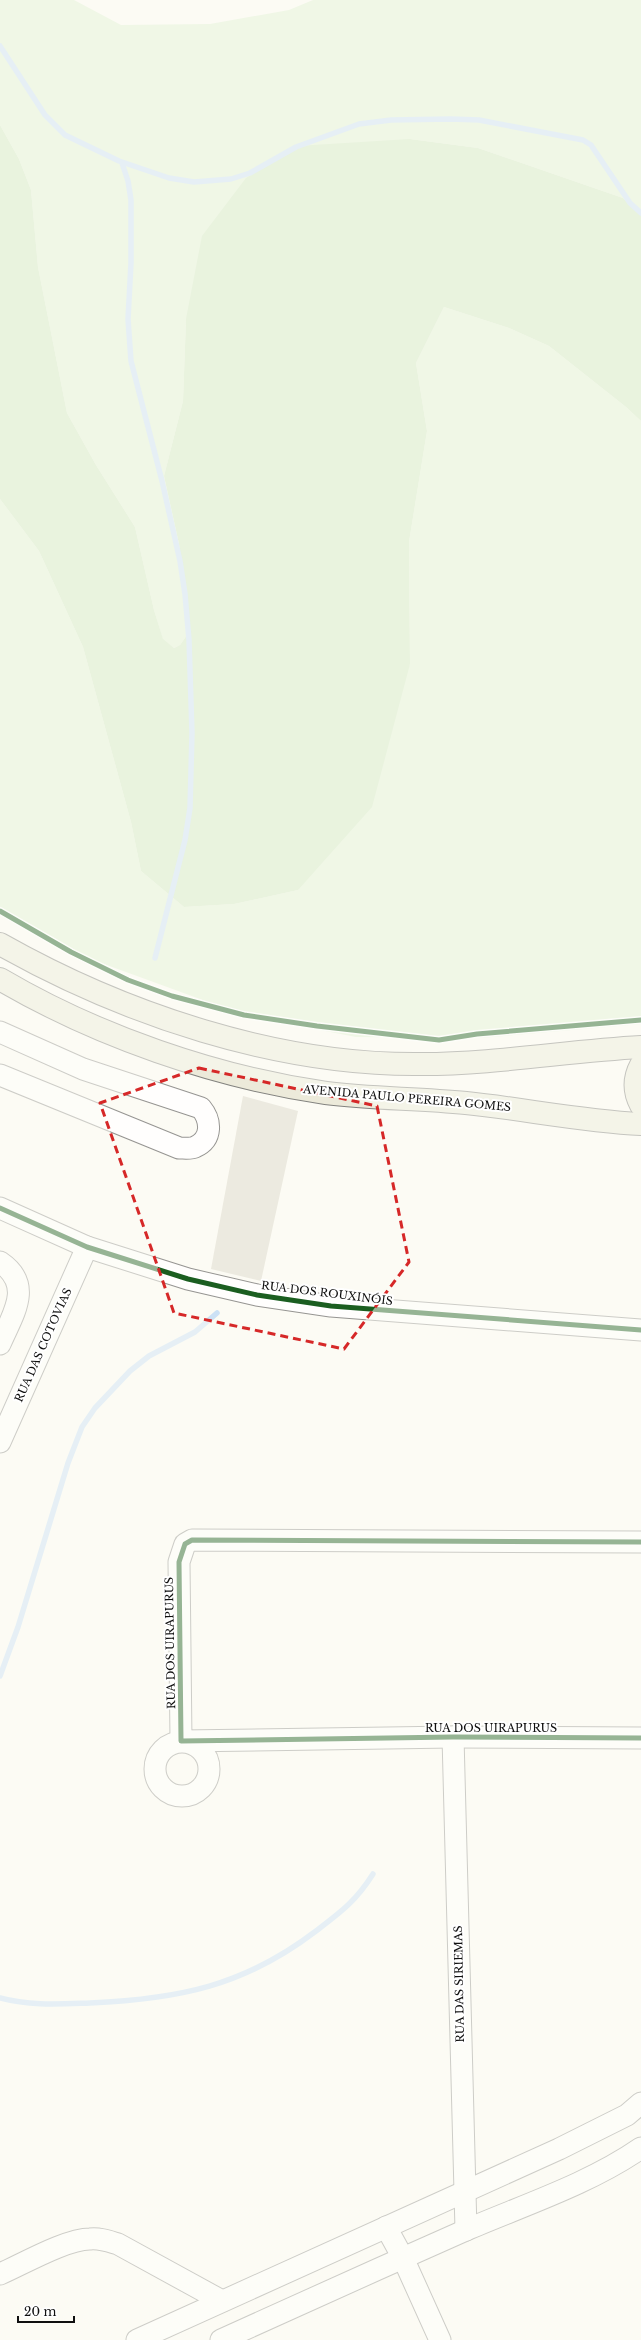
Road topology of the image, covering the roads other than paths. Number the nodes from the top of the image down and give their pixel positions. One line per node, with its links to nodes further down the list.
1 (0, 944): 4 (main road)
2 (0, 979): 8 (main road, AVENIDA PAULO PEREIRA GOMES)
3 (0, 1032): 6 (street)
4 (641, 1047)
5 (641, 1065): 7 (main road)
6 (0, 1075)
7 (641, 1105)
8 (641, 1124)
9 (0, 1208): 10 (street, RUA DOS ROUXINÓIS)
10 (87, 1247): 12 (street, RUA DOS ROUXINÓIS); 14 (street, RUA DAS COTOVIAS)
11 (0, 1262): 13 (street)
12 (641, 1330)
13 (0, 1344)
14 (0, 1442)
15 (641, 1542): 16 (street, RUA DOS UIRAPURUS)
16 (453, 1737): 17 (street, RUA DOS UIRAPURUS); 20 (street, RUA DAS SIRIEMAS)
17 (641, 1738)
18 (641, 2103): 20 (street)
19 (641, 2148): 22 (street)
20 (464, 2192): 21 (street); 22 (street, RUA DAS SIRIEMAS)
21 (386, 2226): 23 (street); 25 (street)
22 (466, 2230): 23 (street)
23 (403, 2258): 27 (street); 28 (street)
24 (0, 2274): 25 (street)
25 (222, 2301): 26 (street)
26 (137, 2340)
27 (221, 2340)
28 (440, 2340)

